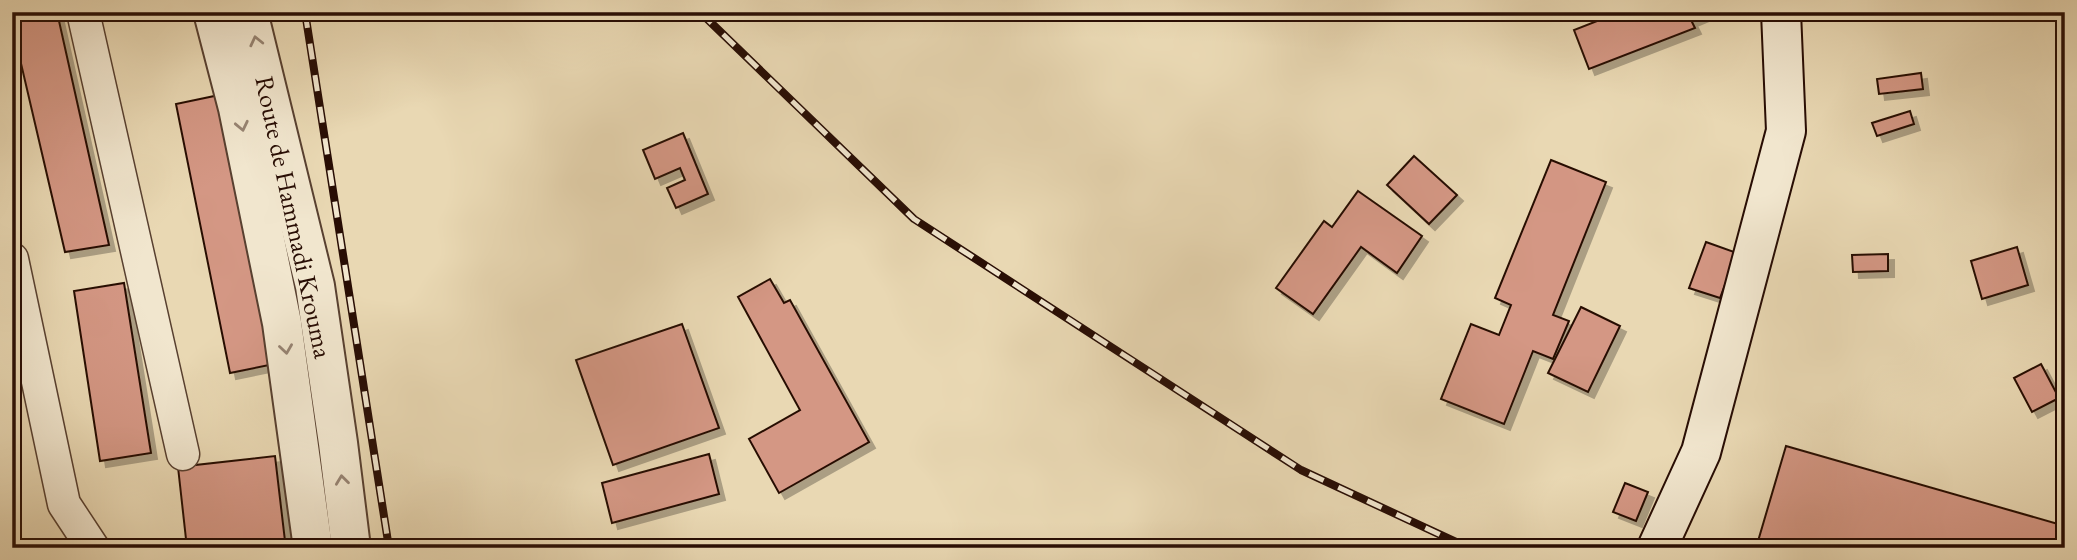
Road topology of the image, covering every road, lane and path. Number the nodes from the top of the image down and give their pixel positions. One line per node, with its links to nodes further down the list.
1 (83, 12): 6 (street)
2 (213, 12): 8 (street, Route de Hammadi Krouma, one-way to 8)
3 (248, 12): 9 (street, Route de Hammadi Krouma, one-way to 3)
4 (1781, 12): 10 (street)
5 (12, 259): 7 (street)
6 (183, 454)
7 (93, 548)
8 (313, 548)
9 (351, 548)
10 (1657, 548)

